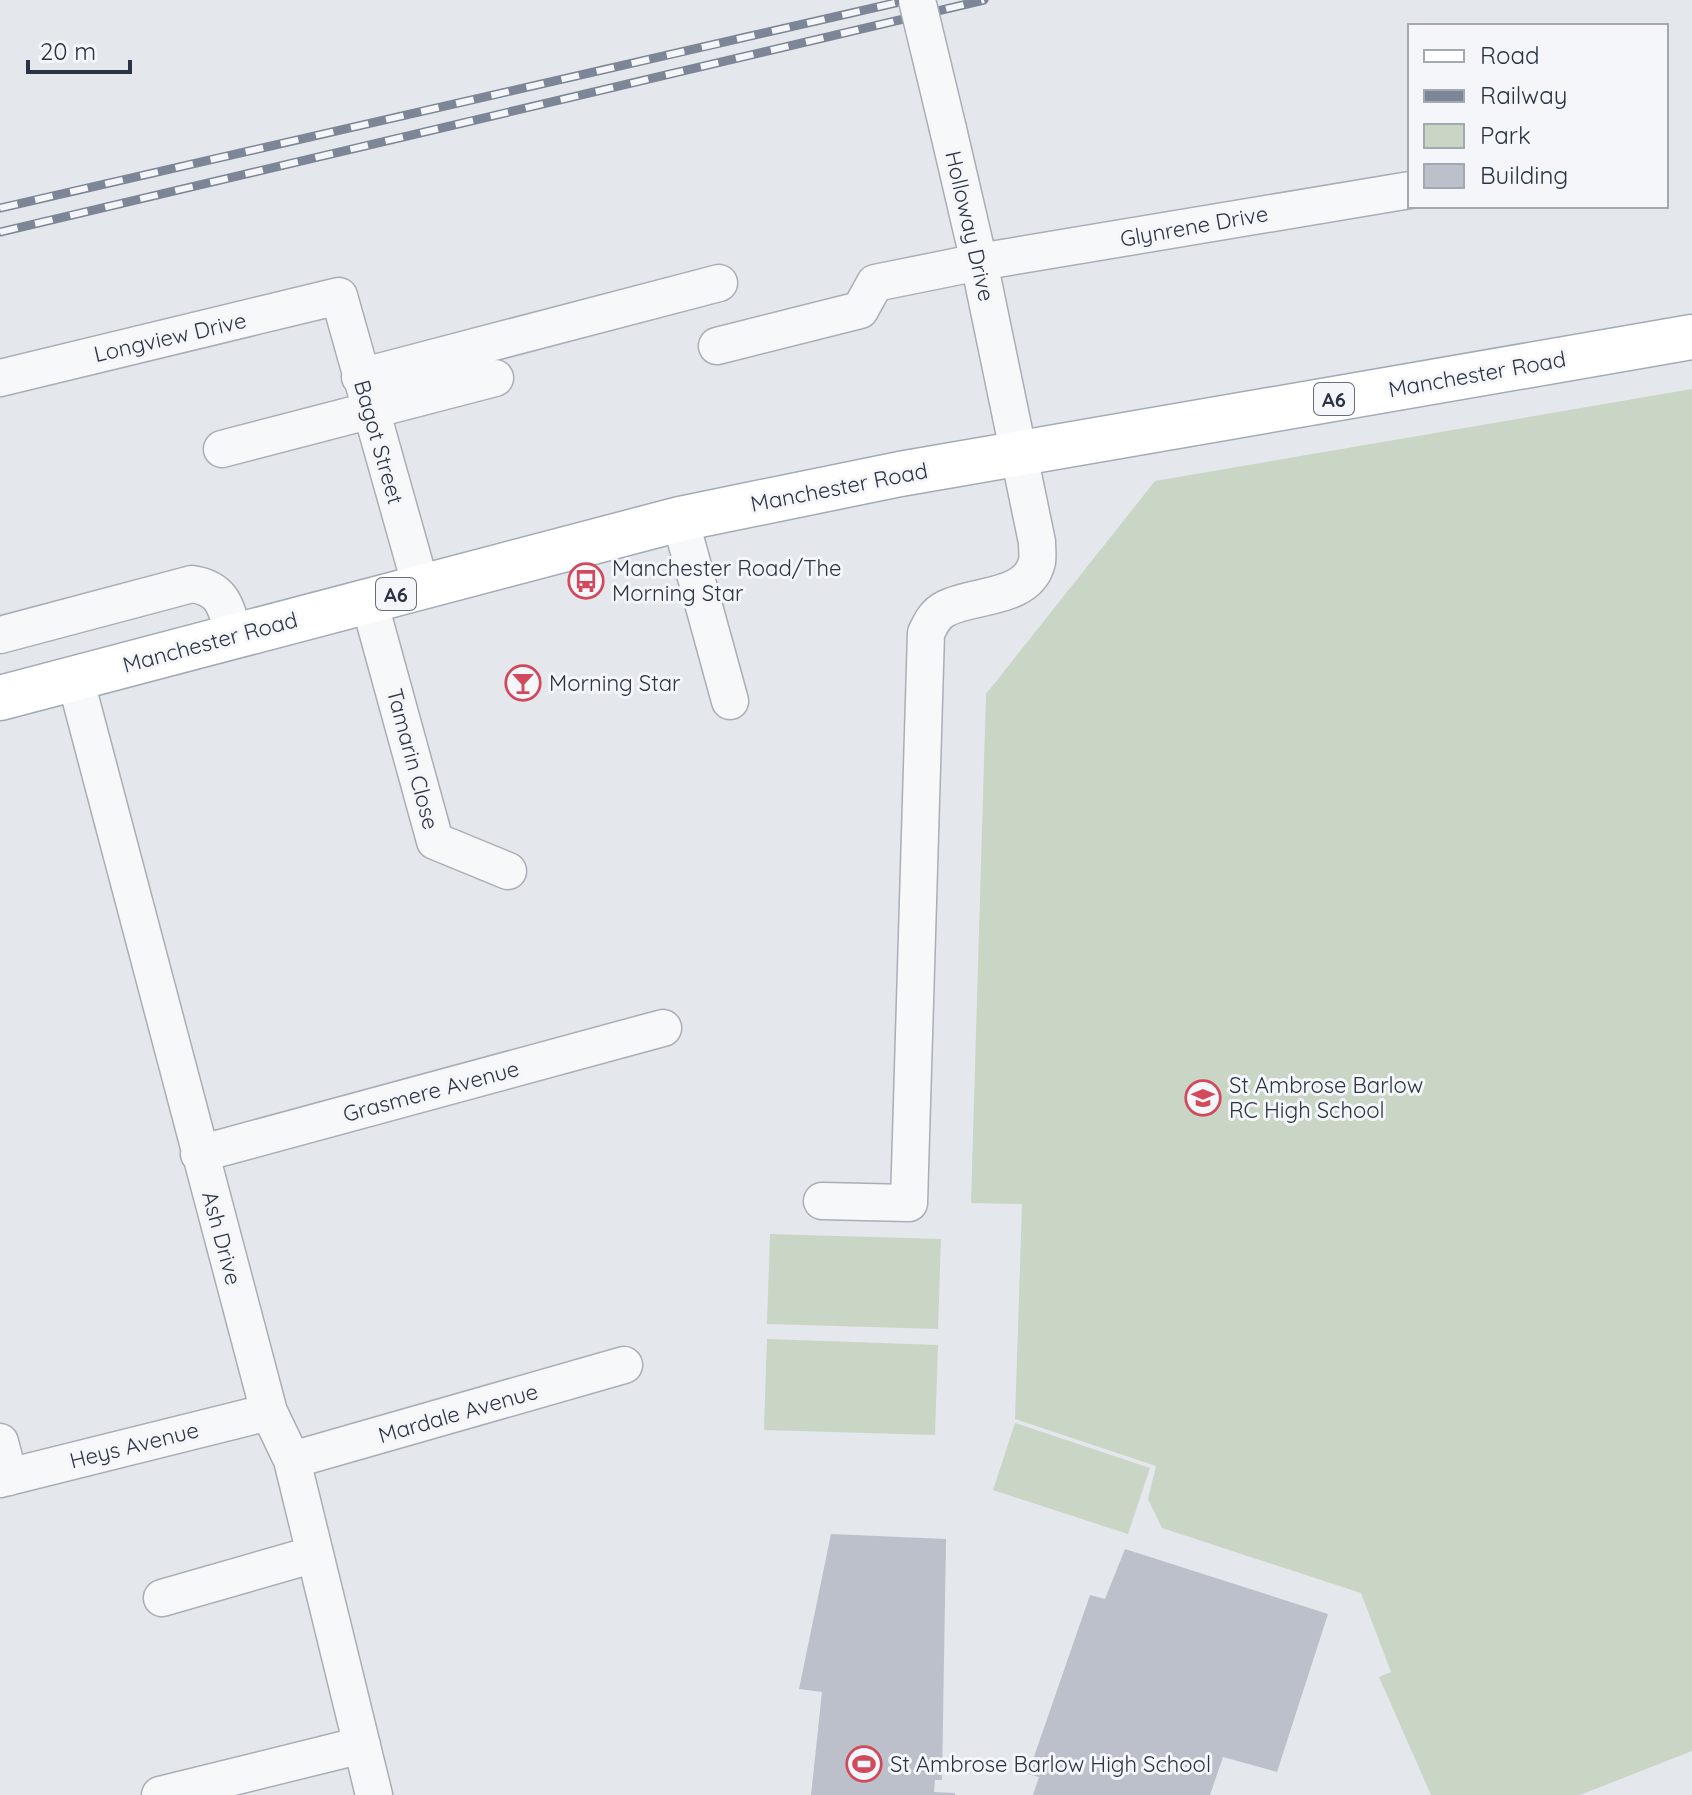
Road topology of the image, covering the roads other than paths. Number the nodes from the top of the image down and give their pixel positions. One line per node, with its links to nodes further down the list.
1 (917, 0): 3 (street, Holloway Drive, bridge)
2 (1408, 190): 3 (street, Glynrene Drive)
3 (979, 262): 7 (street, Glynrene Drive); 12 (street, Holloway Drive)
4 (719, 283): 10 (street)
5 (339, 296): 8 (street, Longview Drive); 10 (street, Bagot Street)
6 (1692, 337): 12 (main road, Manchester Road / A6)
7 (717, 346)
8 (0, 378)
9 (495, 378): 10 (street)
10 (365, 394): 11 (street); 14 (street, Bagot Street)
11 (222, 449)
12 (1018, 454): 13 (main road, Manchester Road / A6); 24 (street, Holloway Drive)
13 (680, 519): 14 (main road, Manchester Road / A6); 20 (street)
14 (421, 587): 15 (main road, Manchester Road / A6)
15 (369, 601): 17 (main road, Manchester Road / A6); 21 (street, Tamarin Close)
16 (0, 635): 17 (street)
17 (234, 636): 18 (main road, Manchester Road / A6)
18 (75, 678): 19 (main road, Manchester Road / A6); 23 (street, Ash Drive)
19 (0, 698)
20 (730, 701)
21 (508, 871)
22 (663, 1028): 23 (street, Grasmere Avenue)
23 (199, 1154): 26 (street, Ash Drive)
24 (822, 1201)
25 (624, 1365): 28 (street, Mardale Avenue)
26 (269, 1412): 28 (street, Ash Drive); 29 (street, Heys Avenue)
27 (0, 1442): 29 (street)
28 (292, 1460): 30 (street, Ash Drive)
29 (5, 1478)
30 (315, 1554): 31 (street); 32 (street, Ash Drive)
31 (162, 1598)
32 (362, 1745): 33 (street); 34 (street, Ash Drive)
33 (160, 1795)
34 (374, 1795)

